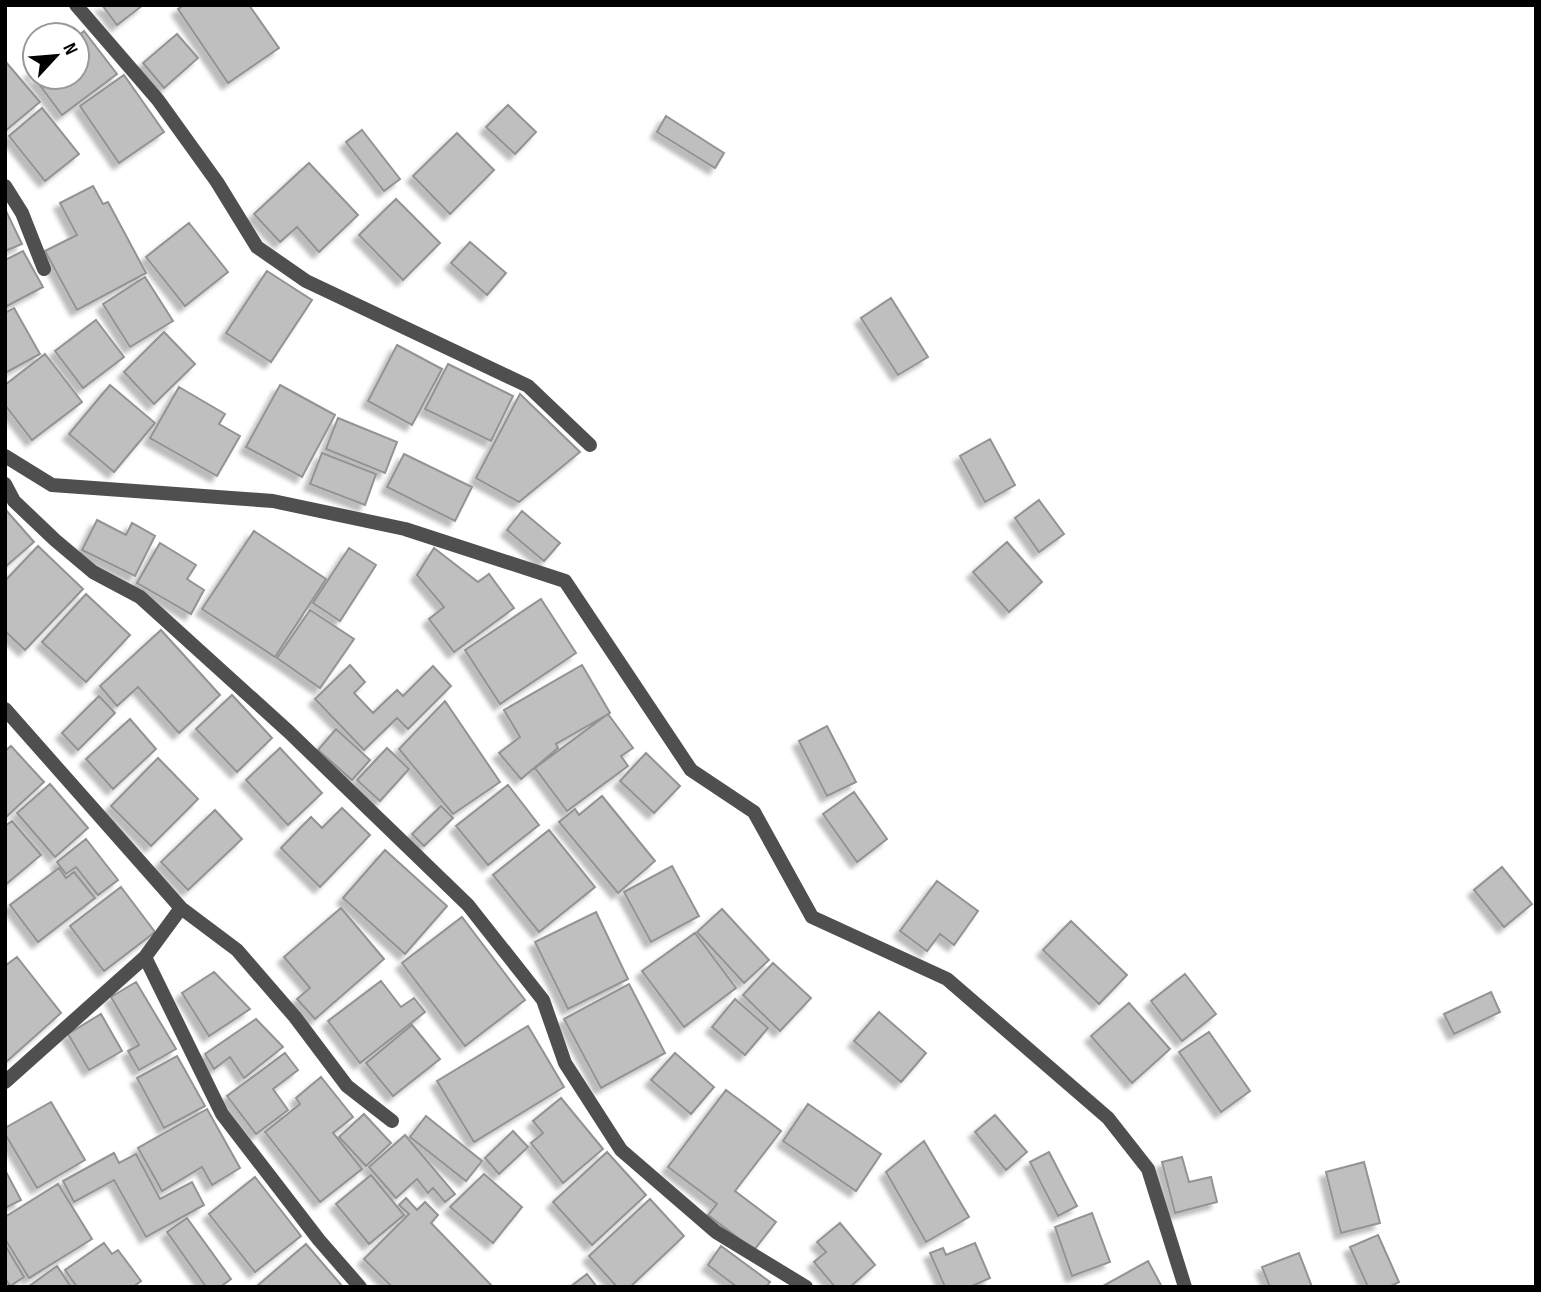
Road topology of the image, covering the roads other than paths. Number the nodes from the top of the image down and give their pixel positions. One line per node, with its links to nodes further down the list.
1 (76, 5): 4 (street)
2 (5, 186): 3 (street)
3 (44, 269)
4 (590, 445)
5 (5, 456): 14 (street)
6 (5, 484): 13 (street)
7 (5, 709): 8 (street)
8 (181, 908): 9 (street); 11 (street)
9 (145, 957): 10 (street); 12 (street)
10 (5, 1082)
11 (392, 1121)
12 (360, 1287)
13 (806, 1287)
14 (1185, 1287)

